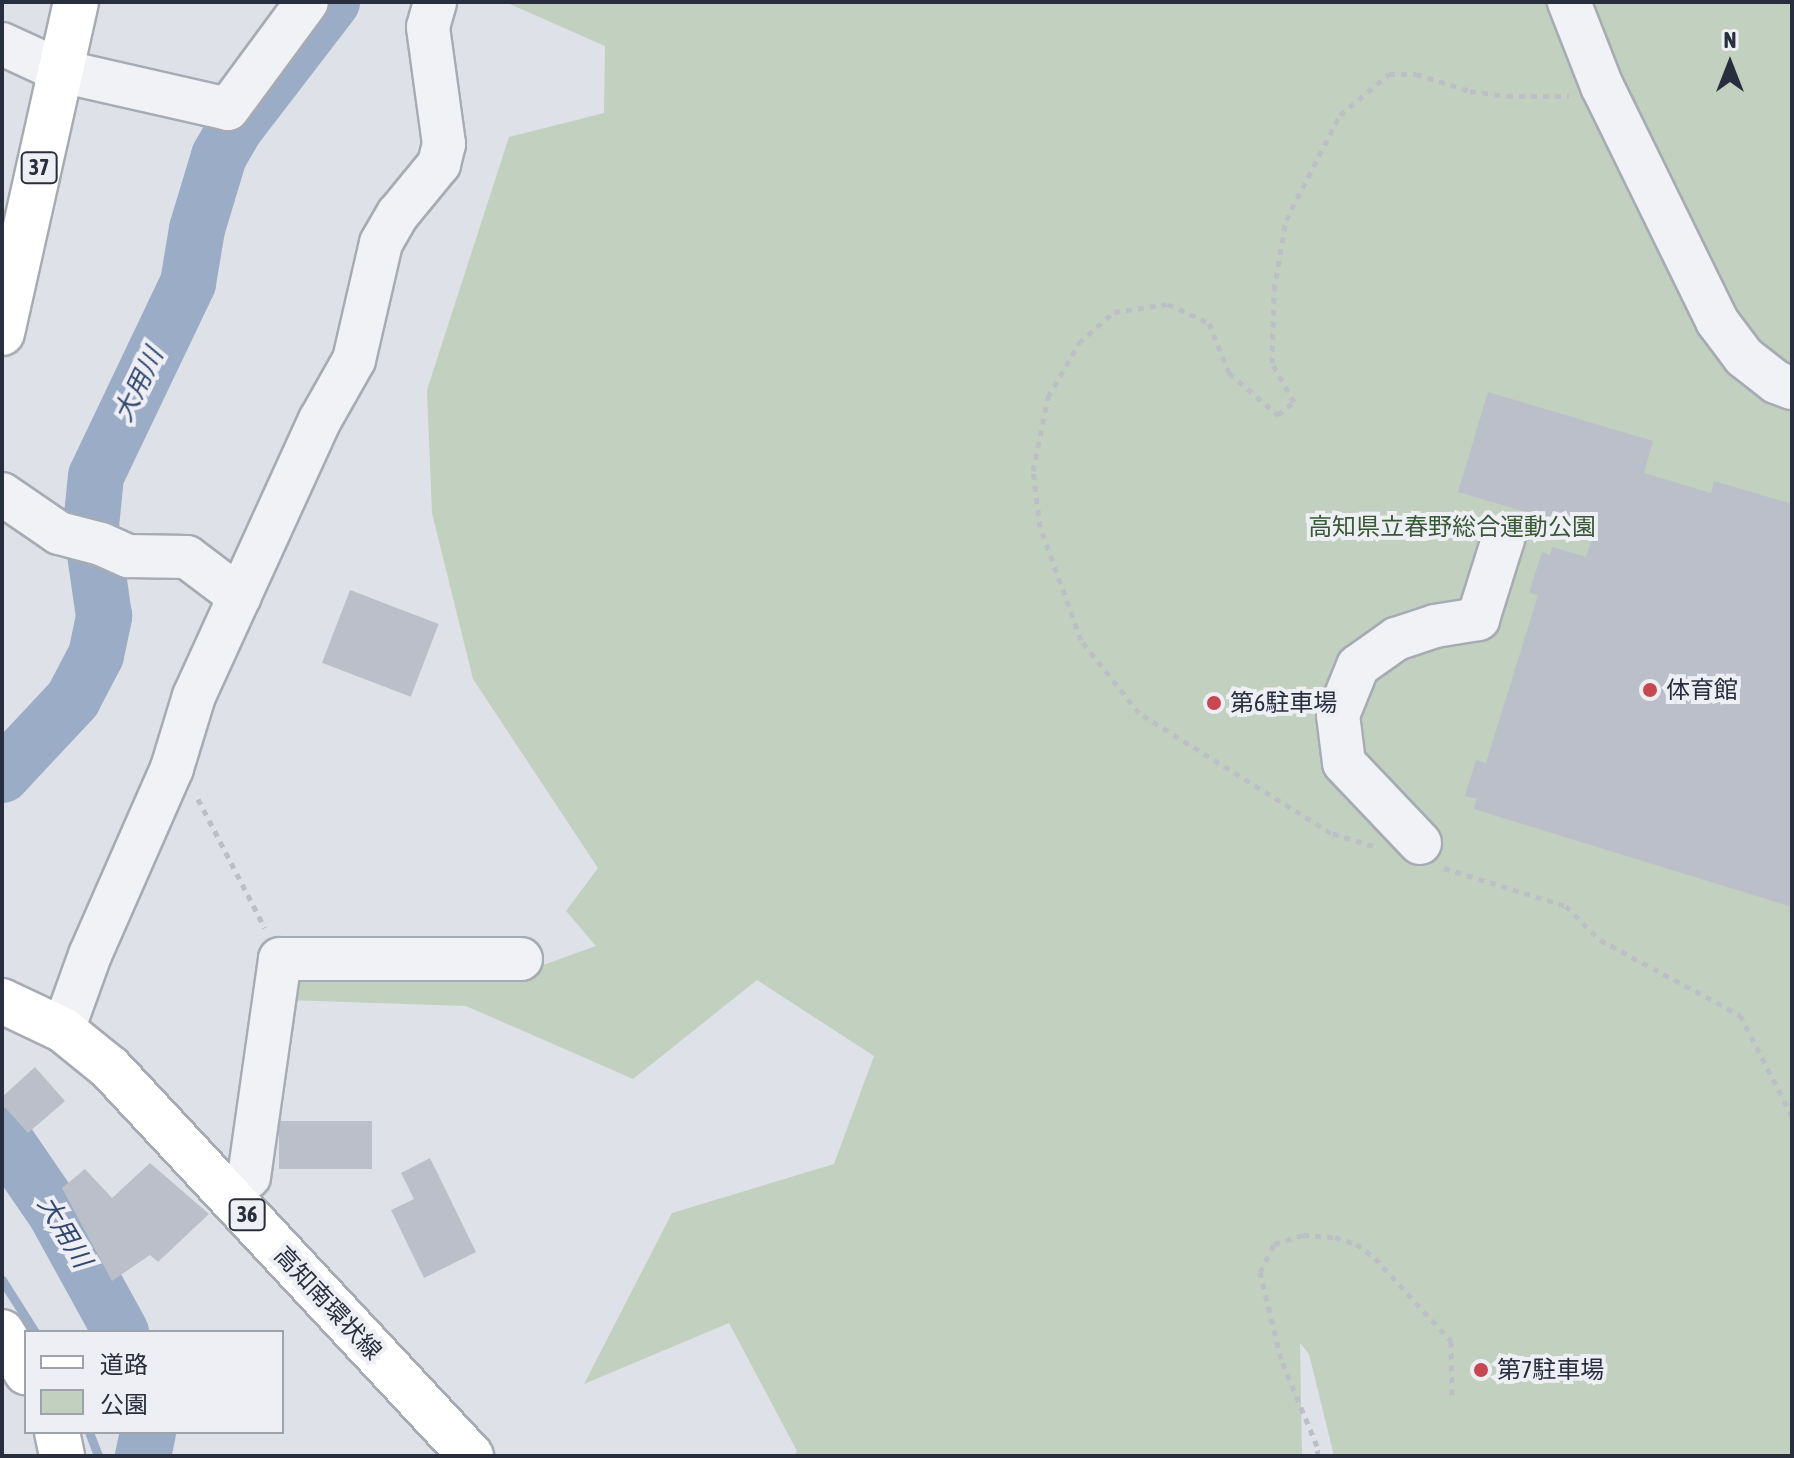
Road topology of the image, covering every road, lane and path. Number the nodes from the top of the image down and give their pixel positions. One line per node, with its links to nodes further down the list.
1 (76, 2): 6 (main road, 37)
2 (307, 2): 6 (street)
3 (435, 2): 12 (street)
4 (1569, 2): 9 (street)
5 (2, 44): 6 (street)
6 (61, 71): 8 (main road, 37)
7 (1544, 96): 14 (path)
8 (2, 333)
9 (1792, 388)
10 (2, 494): 12 (street)
11 (1503, 539): 15 (street)
12 (240, 597): 13 (street)
13 (176, 755): 16 (path); 19 (street)
14 (1375, 847)
15 (1427, 854): 20 (path)
16 (280, 959): 17 (street); 21 (street)
17 (521, 959)
18 (2, 1001): 19 (main road, 高知南環状線 / 36)
19 (63, 1030): 27 (main road, 高知南環状線 / 36)
20 (1792, 1116)
21 (249, 1177)
22 (2, 1332): 23 (main road)
23 (24, 1369)
24 (1452, 1397): 28 (path)
25 (57, 1434): 26 (main road)
26 (62, 1456)
27 (471, 1456)
28 (1318, 1456)

